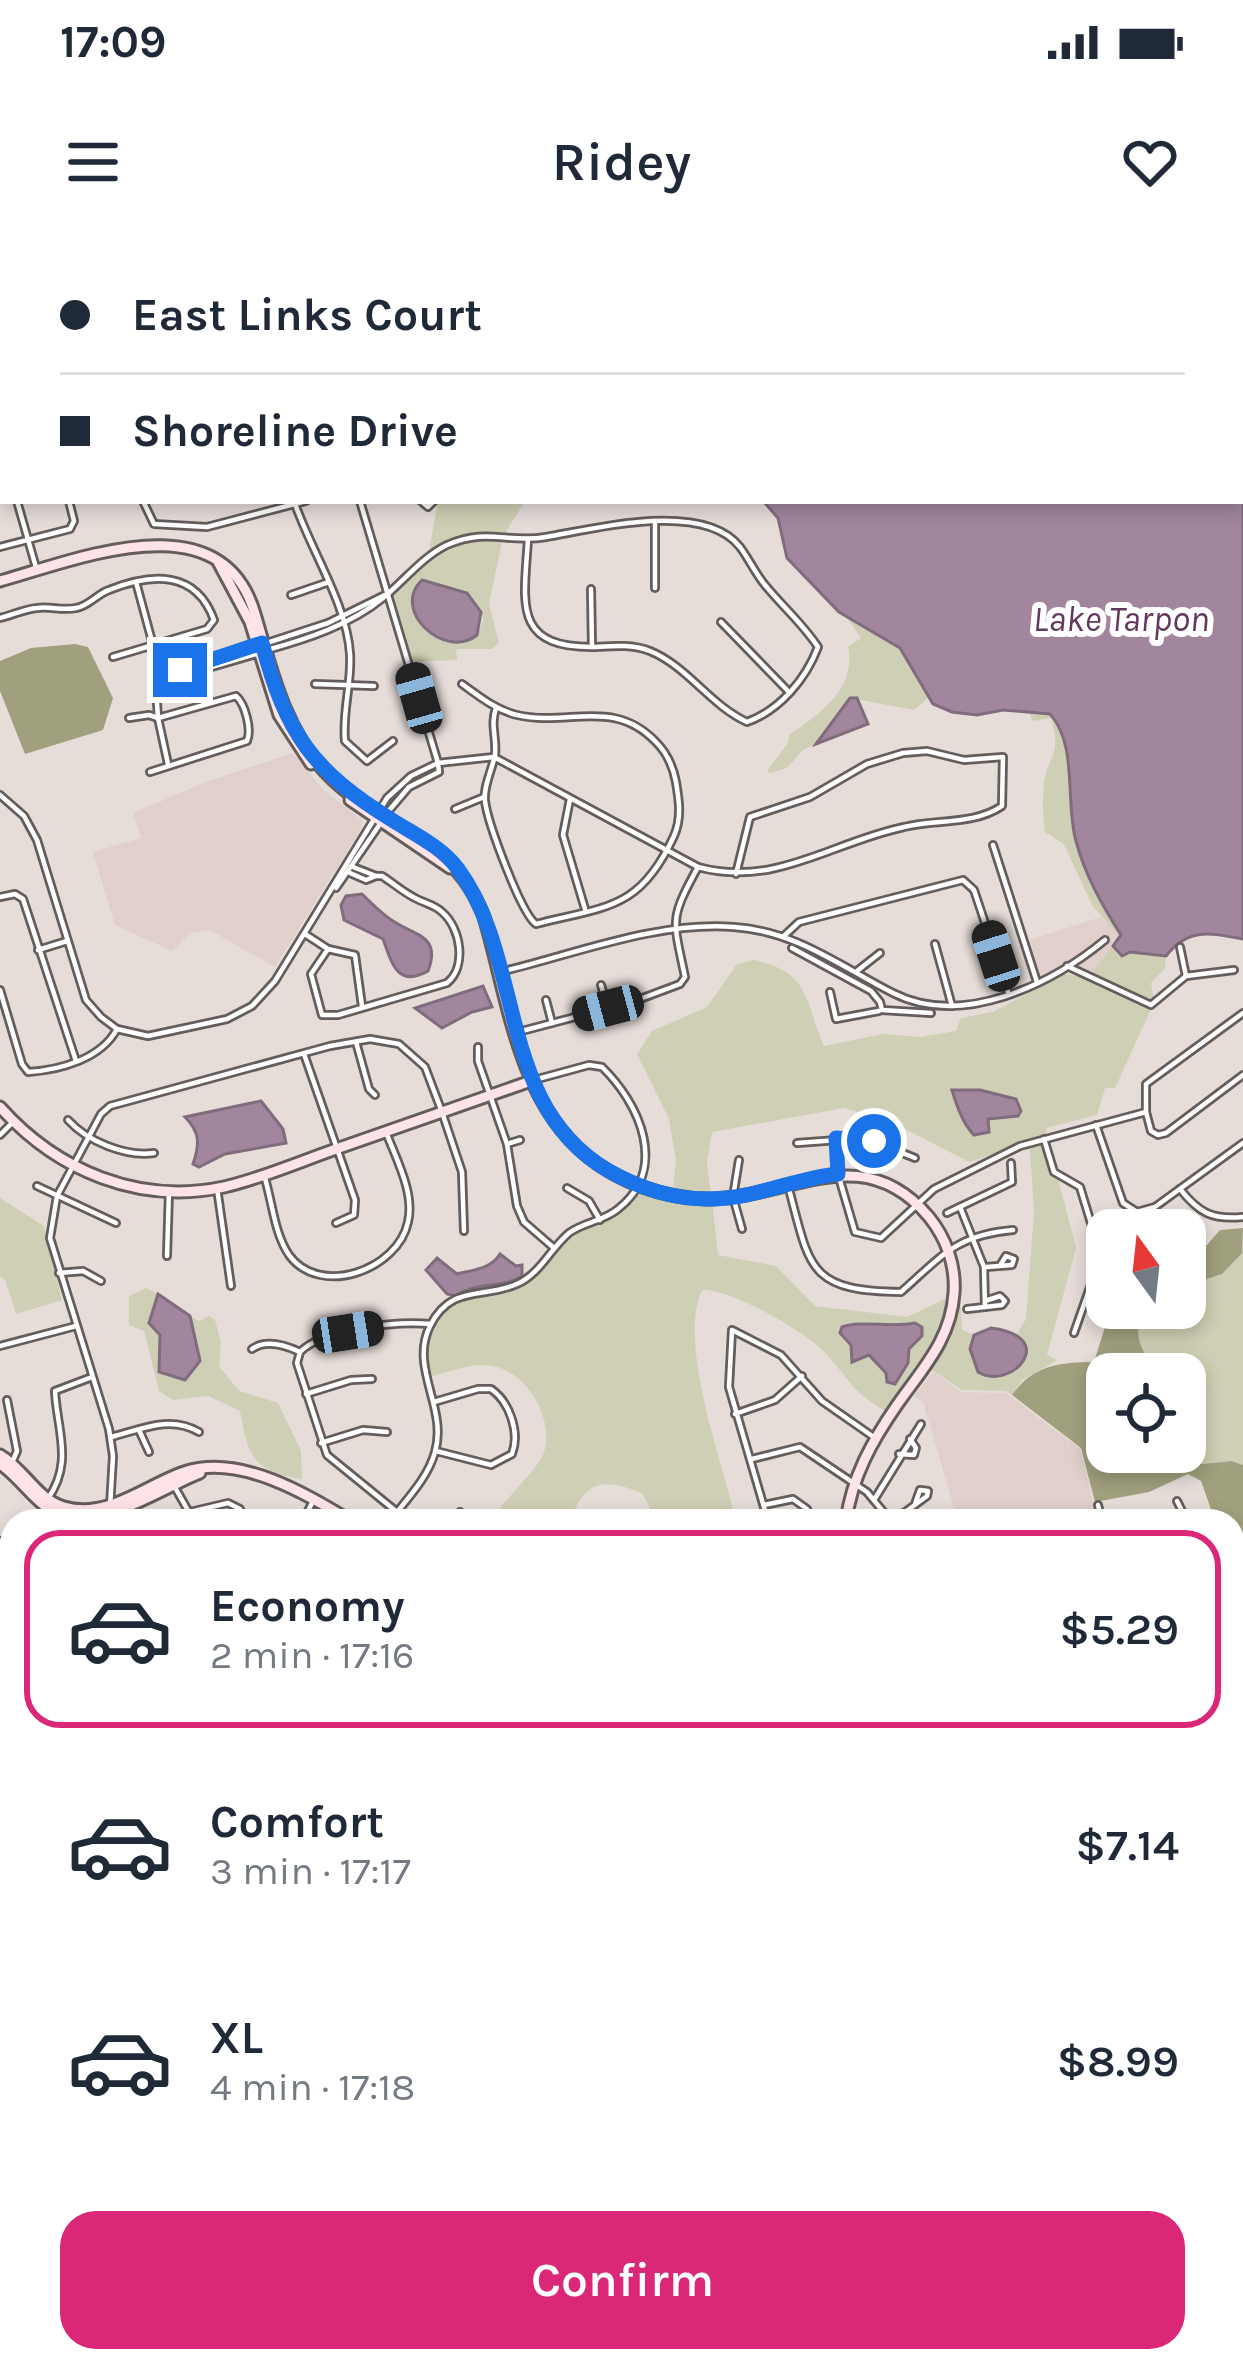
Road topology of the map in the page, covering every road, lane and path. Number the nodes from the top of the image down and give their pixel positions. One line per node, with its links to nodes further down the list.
1 (18, 504): 9 (street)
2 (69, 504): 9 (street)
3 (144, 504): 4 (street)
4 (287, 504)
5 (296, 504): 14 (street)
6 (362, 504): 17 (street)
7 (655, 521): 8 (street); 15 (street); 31 (street)
8 (528, 539): 17 (street); 23 (street)
9 (29, 540): 10 (street); 11 (street)
10 (0, 547)
11 (37, 571): 12 (street); 24 (street)
12 (0, 581)
13 (136, 582): 19 (street); 22 (street); 22 (street)
14 (328, 582): 18 (street); 20 (street)
15 (656, 588)
16 (591, 589): 23 (street)
17 (388, 593): 20 (street); 37 (street)
18 (291, 596)
19 (0, 618)
20 (341, 620): 24 (street); 29 (street)
21 (721, 622): 31 (street)
22 (153, 645): 25 (street); 26 (street)
23 (592, 647): 31 (street)
24 (260, 648): 26 (street); 44 (street)
25 (113, 657)
26 (157, 679): 34 (street)
27 (315, 684): 29 (street)
28 (462, 684): 32 (street)
29 (348, 686): 30 (street); 35 (street)
30 (374, 686)
31 (788, 691)
32 (496, 708): 36 (street); 46 (street)
33 (129, 718): 34 (street)
34 (158, 718): 38 (street); 38 (street)
35 (393, 741)
36 (494, 757): 37 (street); 41 (street); 42 (street)
37 (438, 764): 44 (street)
38 (169, 765): 39 (street)
39 (150, 772)
40 (0, 795): 58 (street)
41 (484, 797): 43 (street); 53 (street)
42 (570, 799): 46 (street); 53 (street)
43 (455, 809)
44 (380, 816): 47 (street); 49 (street); 68 (street)
45 (992, 845): 70 (street)
46 (666, 850): 48 (street); 53 (street)
47 (346, 864): 49 (street); 51 (street)
48 (698, 867): 50 (street); 54 (street)
49 (352, 870): 51 (street); 79 (street)
50 (736, 874): 50 (street)
51 (331, 892): 55 (street)
52 (0, 897): 63 (street)
53 (586, 911)
54 (673, 930): 56 (street); 68 (street); 80 (street)
55 (305, 934): 62 (street); 85 (street)
56 (784, 936): 66 (street); 75 (street)
57 (1105, 940): 65 (street)
58 (67, 941): 63 (street); 85 (street)
59 (934, 944): 78 (street)
60 (1180, 947): 69 (street)
61 (792, 948): 77 (street)
62 (328, 949): 79 (street); 79 (street)
63 (38, 950): 90 (street)
64 (880, 953): 66 (street)
65 (1067, 966): 69 (street); 70 (street)
66 (856, 970): 74 (street)
67 (1234, 970): 69 (street)
68 (500, 972): 86 (street)
69 (1186, 976)
70 (1036, 982): 75 (street)
71 (602, 985): 80 (street)
72 (0, 990): 90 (street)
73 (830, 992): 81 (street)
74 (891, 992): 77 (street); 78 (street); 81 (street)
75 (1009, 994): 78 (street)
76 (546, 1000): 84 (street)
77 (880, 1001): 81 (street)
78 (952, 1006)
79 (362, 1008)
80 (608, 1008): 84 (street)
81 (884, 1009): 83 (street)
82 (1243, 1012): 97 (street)
83 (931, 1013)
84 (552, 1023): 86 (street)
85 (117, 1029): 90 (street)
86 (516, 1033): 92 (street)
87 (356, 1042): 89 (street); 94 (street); 96 (street)
88 (478, 1047): 93 (street)
89 (304, 1054): 103 (street); 110 (street)
90 (76, 1061)
91 (1243, 1075): 97 (street)
92 (531, 1081): 93 (street); 119 (street); 119 (street)
93 (490, 1095): 96 (street); 109 (street)
94 (375, 1096)
95 (0, 1107): 99 (street)
96 (442, 1112): 101 (street); 136 (street)
97 (1146, 1112): 100 (street)
98 (68, 1120): 103 (street)
99 (13, 1122): 102 (street); 115 (street)
100 (1096, 1125): 105 (street); 123 (street)
101 (386, 1132): 110 (street); 117 (street)
102 (0, 1135)
103 (89, 1137): 111 (street); 115 (street)
104 (836, 1138): 107 (street); 112 (street); 116 (street)
105 (1044, 1139): 127 (street); 149 (street)
106 (520, 1140): 109 (street)
107 (797, 1143)
108 (1243, 1143): 123 (street)
109 (507, 1144): 139 (street)
110 (337, 1149): 117 (street); 133 (street)
111 (154, 1153)
112 (915, 1158)
113 (739, 1160): 126 (street)
114 (1011, 1162): 128 (street)
115 (74, 1166): 124 (street); 125 (street)
116 (838, 1174): 118 (street); 127 (street); 127 (street)
117 (264, 1175): 121 (street)
118 (787, 1184): 126 (street); 138 (street)
119 (637, 1185): 126 (street); 131 (street)
120 (37, 1186): 125 (street)
121 (217, 1188): 124 (street); 145 (street)
122 (567, 1188): 131 (street)
123 (1180, 1189): 130 (street)
124 (169, 1191): 140 (street)
125 (57, 1196): 132 (street); 143 (street)
126 (733, 1197): 134 (street)
127 (917, 1204): 138 (street)
128 (960, 1208): 129 (street); 137 (street)
129 (947, 1213)
130 (1243, 1217)
131 (600, 1220): 139 (street)
132 (116, 1223)
133 (336, 1223)
134 (742, 1229)
135 (1013, 1230): 137 (street)
136 (464, 1231)
137 (974, 1234): 138 (street); 142 (street)
138 (947, 1247): 165 (street)
139 (555, 1248): 147 (street)
140 (167, 1256)
141 (1001, 1264): 142 (street)
142 (984, 1267): 146 (street)
143 (59, 1273): 144 (street); 148 (street)
144 (101, 1280)
145 (231, 1286)
146 (967, 1309)
147 (431, 1324): 152 (street); 158 (street)
148 (76, 1326): 150 (street); 154 (street)
149 (1074, 1333)
150 (0, 1346)
151 (252, 1349): 152 (street)
152 (300, 1352): 156 (street)
153 (802, 1376): 159 (street); 159 (street); 165 (street)
154 (92, 1377): 164 (street); 177 (street)
155 (372, 1379): 156 (street)
156 (305, 1394): 167 (street)
157 (7, 1400): 172 (street)
158 (434, 1402): 168 (street); 168 (street)
159 (735, 1414): 171 (street)
160 (921, 1424): 166 (street)
161 (139, 1430): 162 (street); 164 (street); 169 (street)
162 (199, 1432)
163 (387, 1432): 167 (street)
164 (111, 1437): 182 (street)
165 (875, 1438): 174 (street)
166 (910, 1439): 170 (street); 170 (street)
167 (322, 1443): 190 (street)
168 (436, 1451): 191 (street)
169 (149, 1452)
170 (899, 1454): 176 (street)
171 (749, 1460): 174 (street); 180 (street)
172 (5, 1463): 177 (street)
173 (172, 1482): 175 (street); 182 (street); 185 (street)
174 (854, 1483): 176 (street); 194 (street)
175 (314, 1498): 188 (street); 189 (street)
176 (874, 1500): 195 (street)
177 (46, 1501): 182 (street); 183 (street)
178 (1177, 1501): 198 (street)
179 (915, 1504): 196 (street)
180 (764, 1505): 192 (street); 193 (street)
181 (1099, 1505): 197 (street)
182 (110, 1508): 184 (street)
183 (53, 1509)
184 (107, 1509)
185 (188, 1509)
186 (203, 1509): 187 (street)
187 (240, 1509)
188 (309, 1509)
189 (332, 1509)
190 (394, 1509)
191 (400, 1509)
192 (765, 1509)
193 (807, 1509)
194 (849, 1509)
195 (882, 1509)
196 (908, 1509)
197 (1100, 1509)
198 (1181, 1509)

